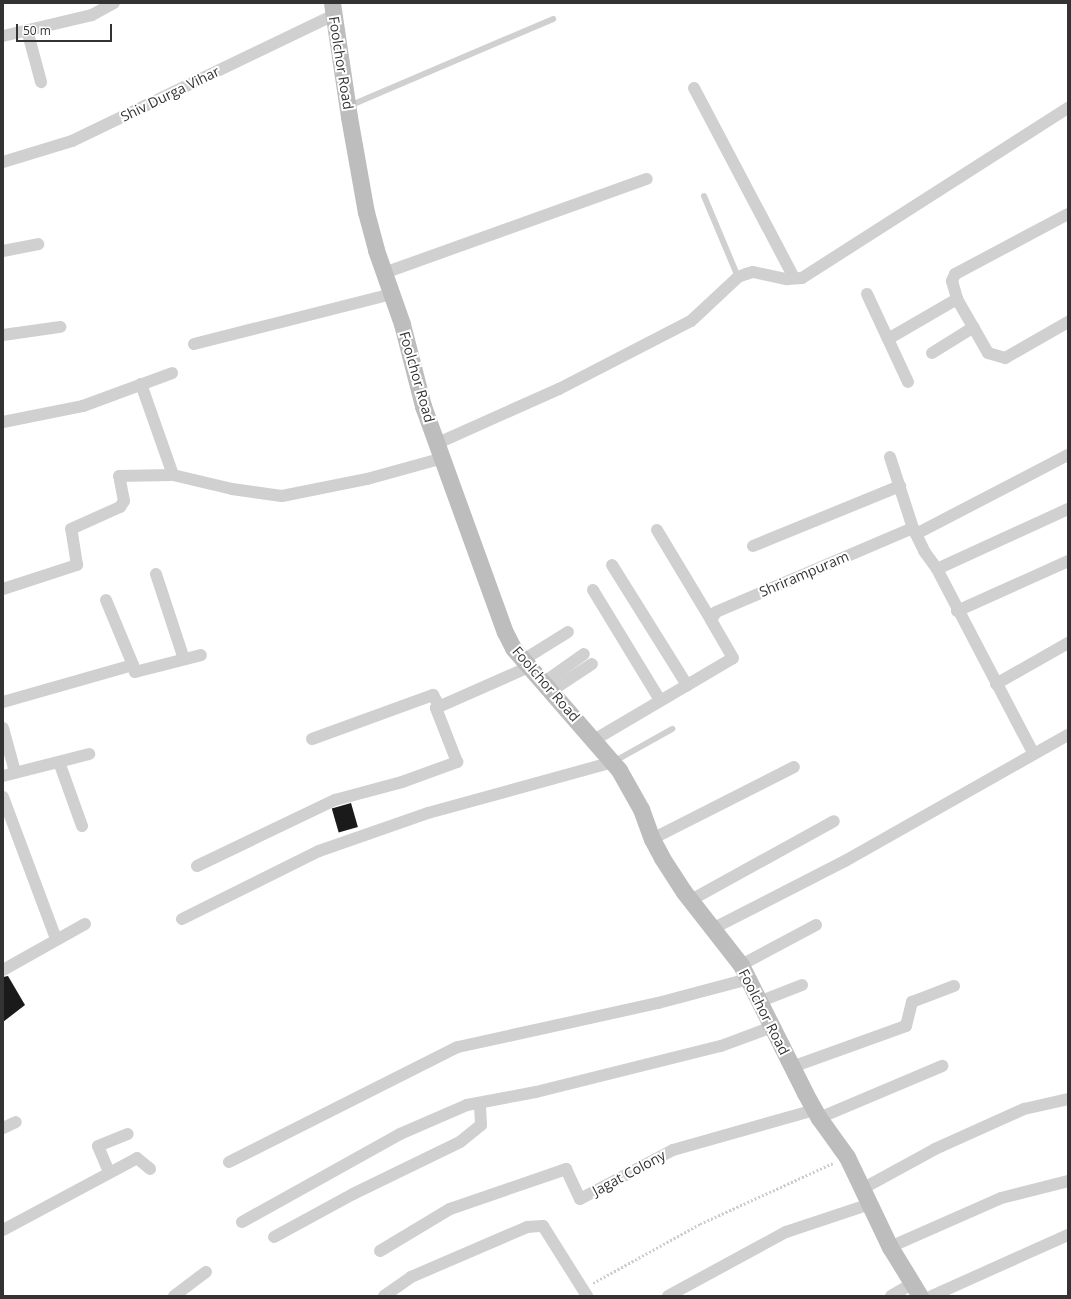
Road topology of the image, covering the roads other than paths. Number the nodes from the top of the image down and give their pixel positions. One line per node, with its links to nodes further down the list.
1 (114, 3): 4 (street)
2 (332, 9): 8 (street, Foolchor Road); 10 (street, Shiv Durga Vihar)
3 (553, 19): 8 (lane)
4 (27, 30): 5 (street); 6 (street)
5 (3, 36)
6 (41, 82)
7 (694, 88): 18 (street)
8 (348, 106): 16 (street, Foolchor Road)
9 (1068, 108): 18 (street)
10 (3, 162)
11 (647, 179): 16 (street)
12 (704, 196): 17 (lane)
13 (1068, 214): 21 (street)
14 (38, 244): 15 (street)
15 (3, 251)
16 (384, 273): 19 (street, Foolchor Road)
17 (738, 277): 18 (street); 33 (street)
18 (794, 278)
19 (392, 294): 27 (street); 33 (street, Foolchor Road)
20 (867, 294): 26 (street)
21 (957, 299): 24 (street); 26 (street)
22 (1068, 322): 24 (street)
23 (60, 327): 25 (street)
24 (974, 328): 28 (street)
25 (3, 335)
26 (888, 339): 30 (street)
27 (194, 344)
28 (932, 353)
29 (172, 373): 31 (street)
30 (908, 382)
31 (141, 384): 32 (street); 36 (street)
32 (3, 422)
33 (440, 450): 36 (street); 57 (street, Foolchor Road)
34 (1068, 455): 40 (street, Shrirampuram)
35 (890, 458): 37 (street)
36 (173, 475): 46 (street)
37 (900, 486): 40 (street); 41 (street)
38 (1068, 509): 44 (street)
39 (657, 530): 50 (street)
40 (915, 531): 44 (street); 50 (street, Shrirampuram)
41 (753, 546)
42 (1068, 561): 49 (street)
43 (612, 565): 60 (street)
44 (936, 569): 49 (street)
45 (156, 574): 55 (street)
46 (3, 589)
47 (593, 590): 62 (street)
48 (106, 600): 56 (street)
49 (957, 611): 59 (street)
50 (711, 620): 60 (street)
51 (568, 632): 57 (street)
52 (1068, 643): 59 (street)
53 (584, 654): 61 (street)
54 (201, 655): 55 (street)
55 (184, 659): 56 (street)
56 (132, 664): 63 (street)
57 (526, 664): 61 (street, Foolchor Road); 64 (street)
58 (592, 664): 61 (street)
59 (996, 684): 70 (street)
60 (687, 685): 62 (street)
61 (547, 687): 69 (street, Foolchor Road)
62 (660, 700): 69 (street)
63 (3, 702)
64 (439, 706): 68 (street); 81 (street)
65 (3, 728): 75 (street)
66 (672, 729): 73 (lane)
67 (1068, 735): 70 (street)
68 (312, 739)
69 (594, 740): 73 (street, Foolchor Road)
70 (1033, 753): 86 (street)
71 (89, 754): 72 (street)
72 (59, 762): 75 (street); 79 (street)
73 (613, 762): 80 (street, Foolchor Road); 83 (street)
74 (794, 767): 80 (street)
75 (15, 772): 76 (street)
76 (3, 776)
77 (3, 798): 87 (street)
78 (834, 820): 82 (street)
79 (82, 826)
80 (652, 839): 82 (street, Foolchor Road)
81 (197, 866)
82 (691, 900): 86 (street, Foolchor Road)
83 (182, 919)
84 (85, 924): 87 (street)
85 (816, 925): 89 (street)
86 (712, 929): 89 (street, Foolchor Road)
87 (56, 939): 88 (street)
88 (3, 970)
89 (744, 972): 92 (street, Foolchor Road); 102 (street)
90 (802, 985): 92 (street)
91 (954, 986): 95 (street)
92 (761, 1002): 93 (street, Foolchor Road)
93 (772, 1027): 95 (street, Foolchor Road); 97 (street)
94 (942, 1066): 98 (street)
95 (792, 1067): 98 (street, Foolchor Road)
96 (1068, 1099): 106 (street)
97 (480, 1103): 107 (street); 110 (street)
98 (816, 1114): 106 (street, Foolchor Road); 112 (street, Jagat Colony)
99 (16, 1122): 100 (street)
100 (3, 1128)
101 (128, 1134): 104 (street)
102 (229, 1162)
103 (150, 1169): 104 (street)
104 (109, 1172): 108 (street)
105 (1068, 1181): 111 (street)
106 (866, 1197): 111 (street, Foolchor Road); 118 (street)
107 (242, 1222)
108 (3, 1230)
109 (1068, 1235): 120 (street)
110 (274, 1237)
111 (890, 1247): 114 (street, Foolchor Road)
112 (380, 1250)
113 (206, 1272): 116 (street)
114 (916, 1290): 119 (street)
115 (585, 1293): 117 (street)
116 (174, 1296)
117 (384, 1296)
118 (668, 1296)
119 (891, 1296)
120 (932, 1296)

